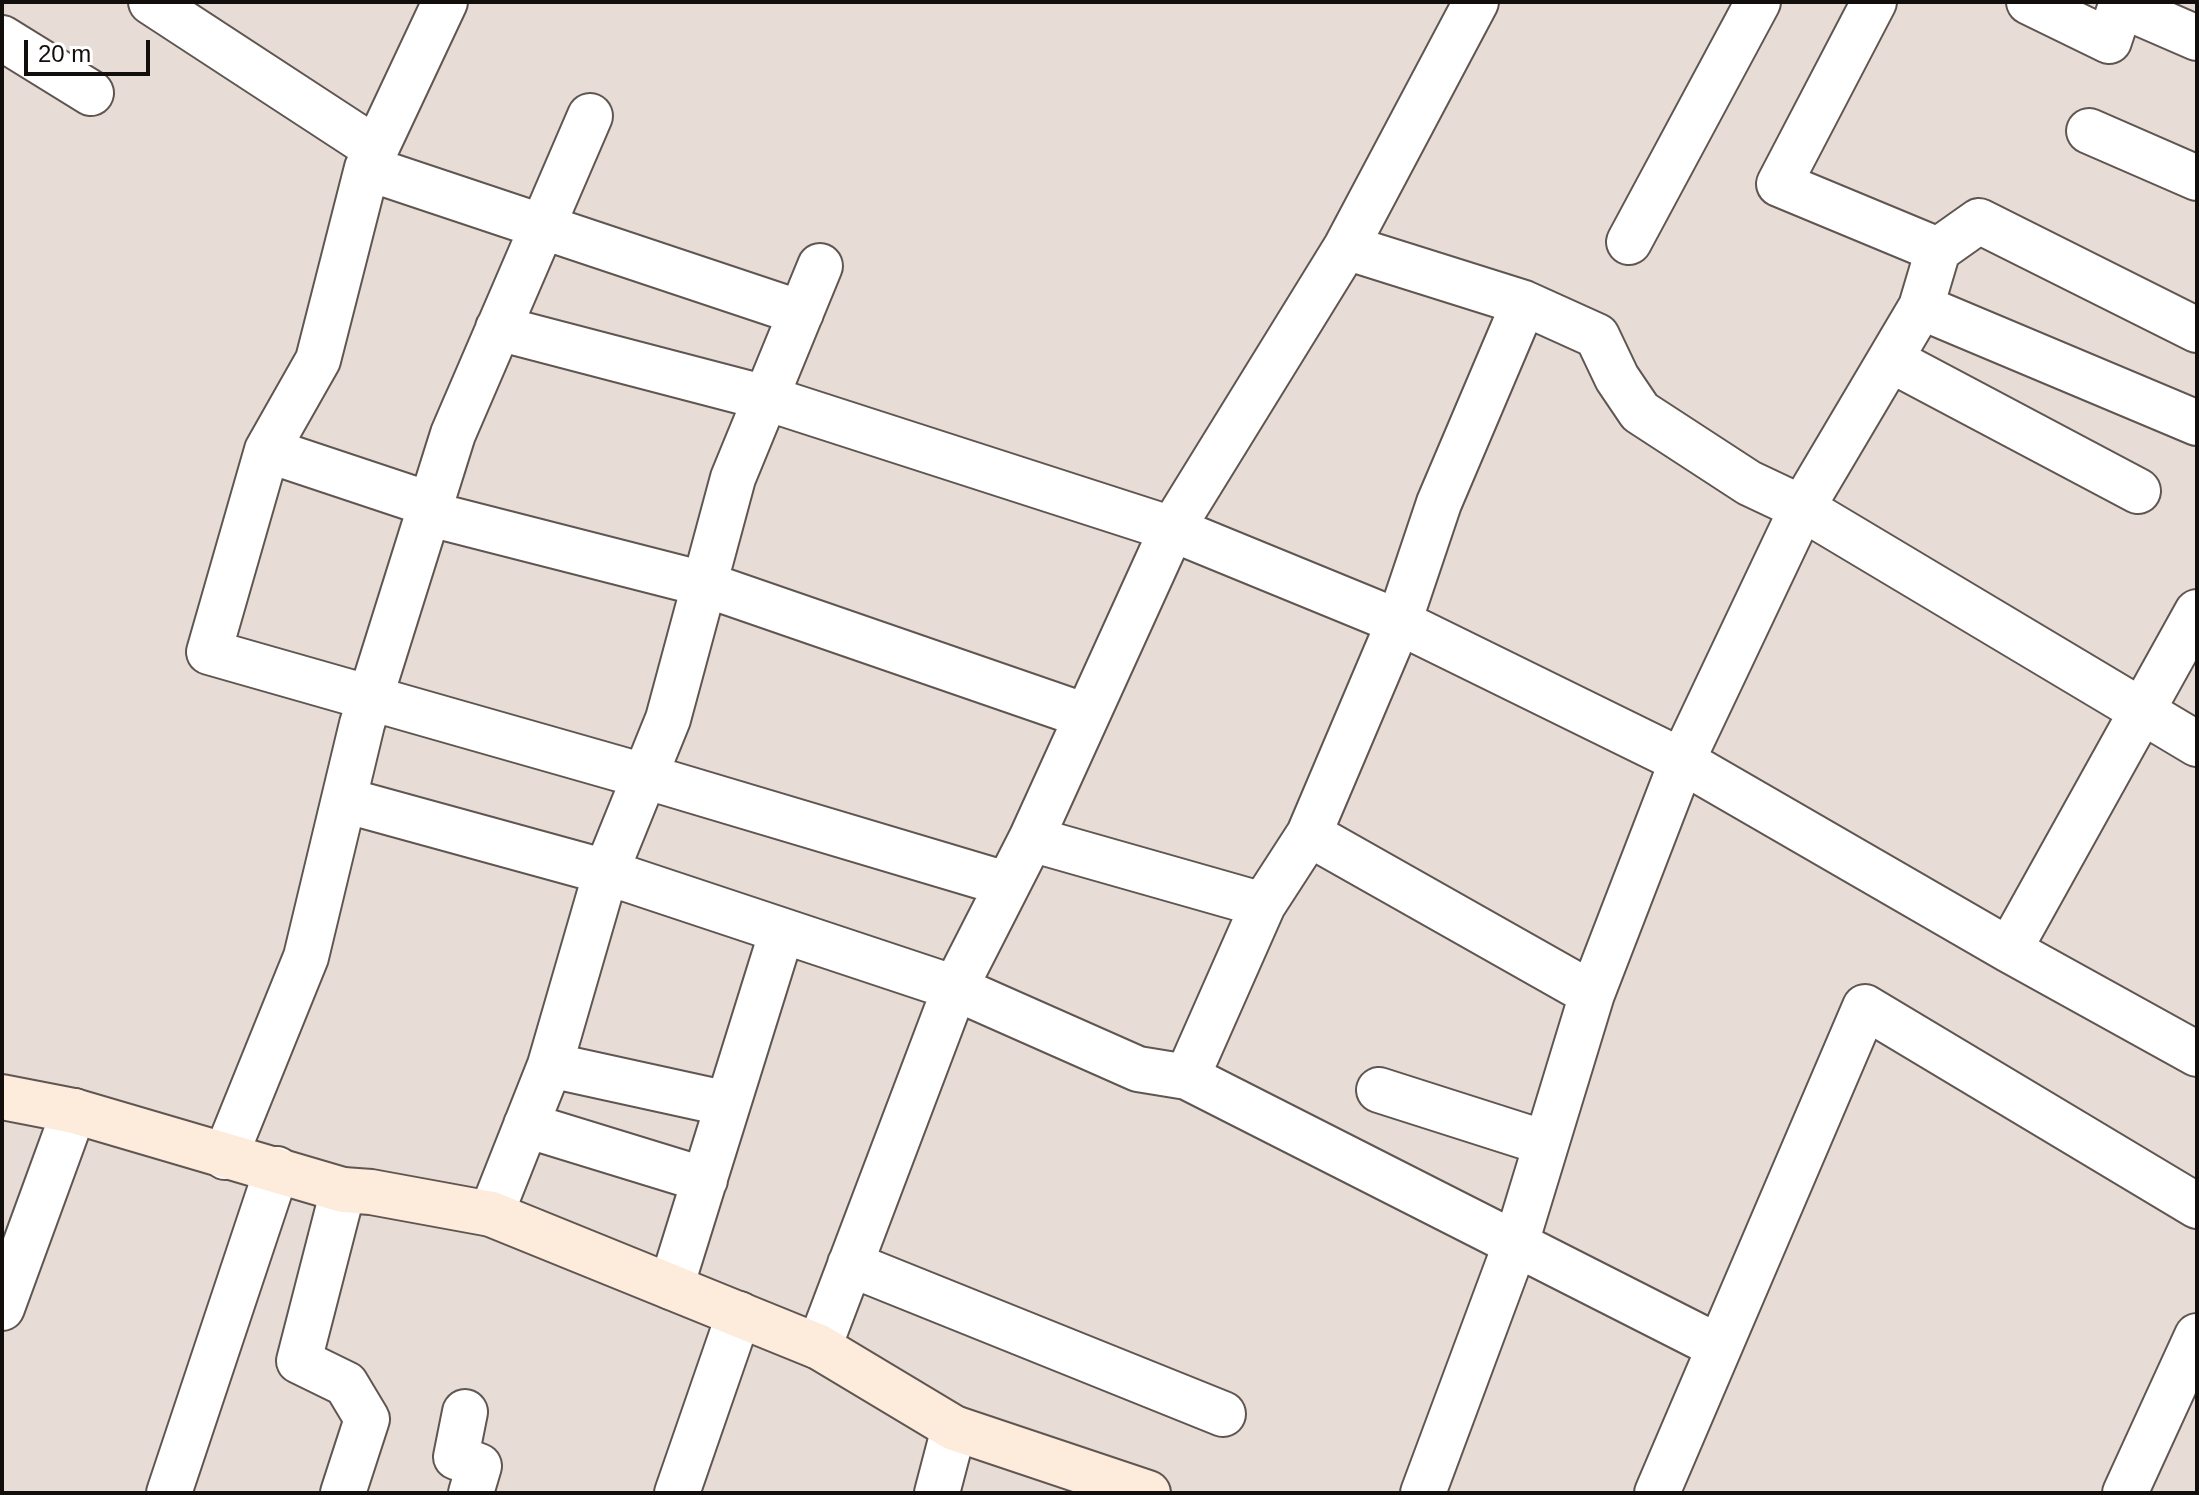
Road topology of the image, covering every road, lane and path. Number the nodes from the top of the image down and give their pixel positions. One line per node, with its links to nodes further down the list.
1 (151, 2): 13 (street)
2 (445, 2): 13 (street)
3 (1476, 2): 17 (street)
4 (1758, 2): 16 (street)
5 (1874, 2): 18 (street)
6 (2029, 2): 7 (street)
7 (2122, 4): 9 (street)
8 (2, 38): 10 (street)
9 (2197, 38)
10 (91, 93)
11 (590, 116): 15 (street)
12 (2089, 131): 14 (street)
13 (372, 158): 15 (street); 28 (street)
14 (2197, 178)
15 (542, 226): 22 (street); 23 (street)
16 (1629, 242)
17 (1346, 247): 20 (street); 32 (street)
18 (1938, 250): 21 (street); 24 (street)
19 (820, 266): 22 (street)
20 (1524, 303): 31 (street); 34 (street)
21 (1921, 307): 25 (street); 27 (street)
22 (801, 313): 26 (street)
23 (498, 328): 26 (street); 30 (street)
24 (2197, 330)
25 (1891, 360): 29 (street); 31 (street)
26 (766, 398): 32 (street); 33 (street)
27 (2197, 423)
28 (267, 450): 30 (street); 36 (street)
29 (2138, 491)
30 (428, 508): 33 (street); 36 (street)
31 (1802, 508): 37 (street); 40 (street)
32 (1172, 529): 34 (street); 38 (street)
33 (704, 584): 38 (street); 41 (street)
34 (1399, 622): 40 (street); 43 (street)
35 (2194, 626): 37 (street)
36 (370, 700): 41 (street); 42 (street)
37 (2142, 711): 39 (street); 49 (street)
38 (1086, 716): 44 (street)
39 (2197, 744)
40 (1682, 761): 49 (street); 51 (street)
41 (644, 776): 45 (street); 46 (street)
42 (344, 800): 45 (street); 61 (street)
43 (1309, 834): 47 (street); 51 (street)
44 (1031, 839): 46 (street); 47 (street)
45 (606, 872): 48 (street); 53 (street)
46 (1006, 884): 50 (street)
47 (1263, 905): 54 (street)
48 (782, 931): 50 (street); 57 (street)
49 (2009, 950): 52 (street)
50 (955, 988): 54 (street); 68 (street)
51 (1592, 994): 60 (street)
52 (2197, 1054)
53 (550, 1065): 57 (street); 59 (street)
54 (1187, 1077): 67 (street)
55 (1379, 1090): 60 (street)
56 (2, 1097): 58 (main road)
57 (728, 1104): 63 (street)
58 (74, 1111): 61 (main road); 70 (street)
59 (526, 1125): 63 (street); 66 (street)
60 (1545, 1143): 67 (street)
61 (225, 1157): 62 (main road)
62 (277, 1169): 64 (main road); 78 (street)
63 (705, 1180): 69 (street)
64 (343, 1190): 66 (main road); 79 (street)
65 (2197, 1206): 74 (street)
66 (491, 1214): 69 (main road)
67 (1516, 1243): 74 (street); 84 (street)
68 (850, 1264): 73 (street); 76 (street)
69 (671, 1287): 71 (main road)
70 (2, 1308)
71 (739, 1314): 73 (main road); 81 (street)
72 (2197, 1336): 86 (street)
73 (819, 1347): 77 (main road)
74 (1719, 1347): 85 (street)
75 (465, 1412): 80 (street)
76 (1223, 1414)
77 (954, 1428): 82 (street); 83 (main road)
78 (169, 1493)
79 (343, 1493)
80 (471, 1493)
81 (677, 1493)
82 (937, 1493)
83 (1148, 1493)
84 (1423, 1493)
85 (1657, 1493)
86 (2125, 1493)

